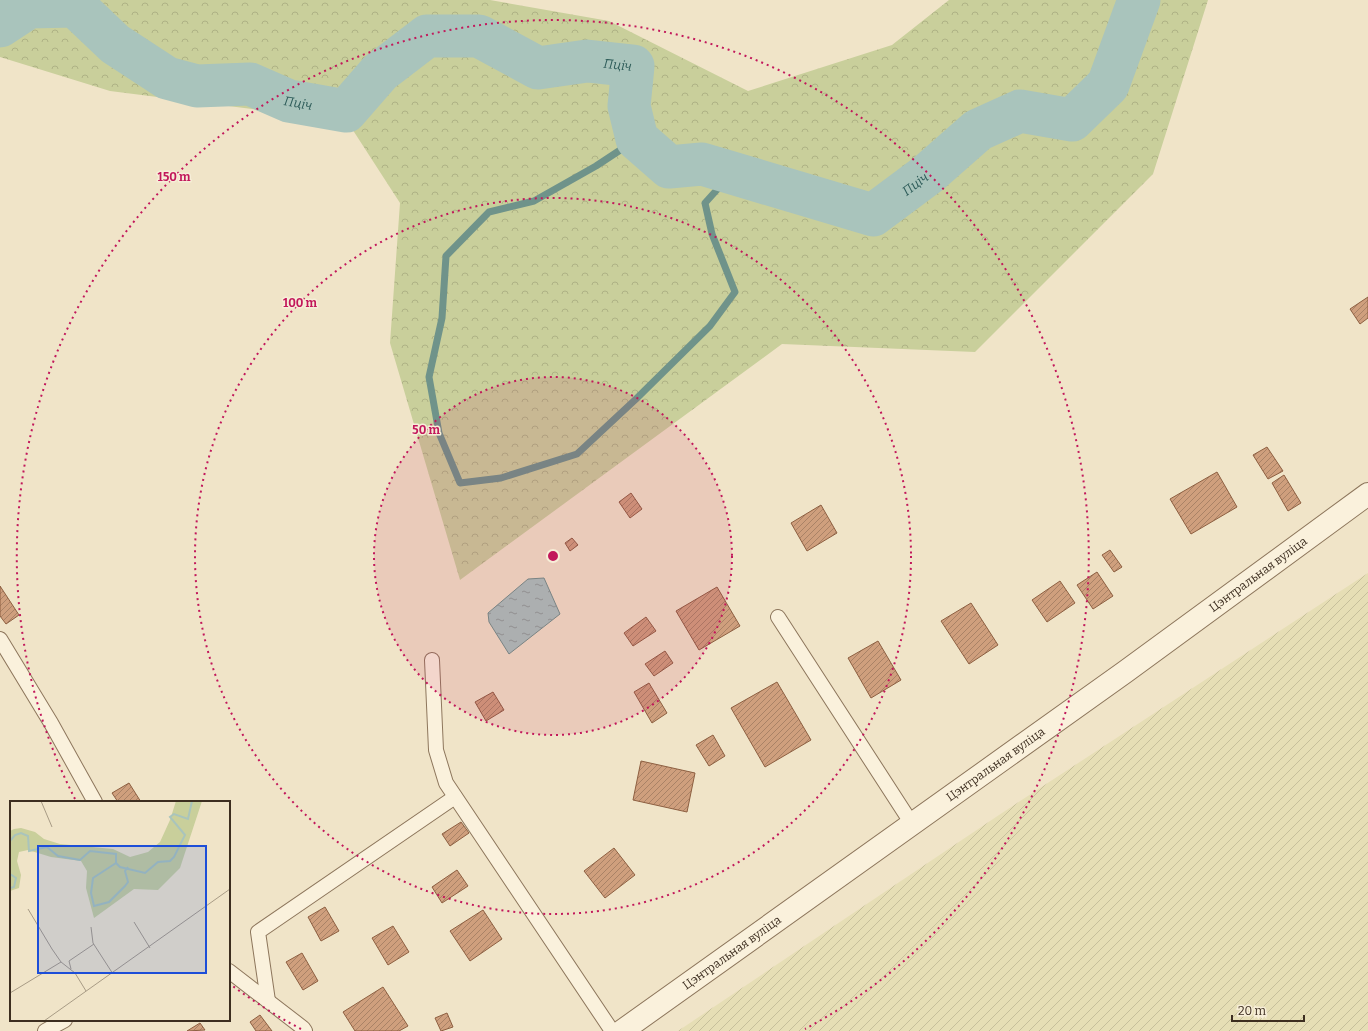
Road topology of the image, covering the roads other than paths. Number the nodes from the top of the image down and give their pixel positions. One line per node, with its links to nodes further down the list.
1 (1368, 494): 7 (street, Цэнтральная вуліца)
2 (778, 618): 7 (lane)
3 (0, 639): 6 (lane)
4 (432, 660): 5 (lane)
5 (455, 797): 9 (lane); 13 (lane)
6 (94, 801)
7 (912, 824): 14 (street, Цэнтральная вуліца)
8 (230, 972): 9 (lane)
9 (268, 1001): 12 (lane)
10 (63, 1021): 11 (lane)
11 (45, 1031)
12 (305, 1031)
13 (612, 1031)
14 (622, 1031)

